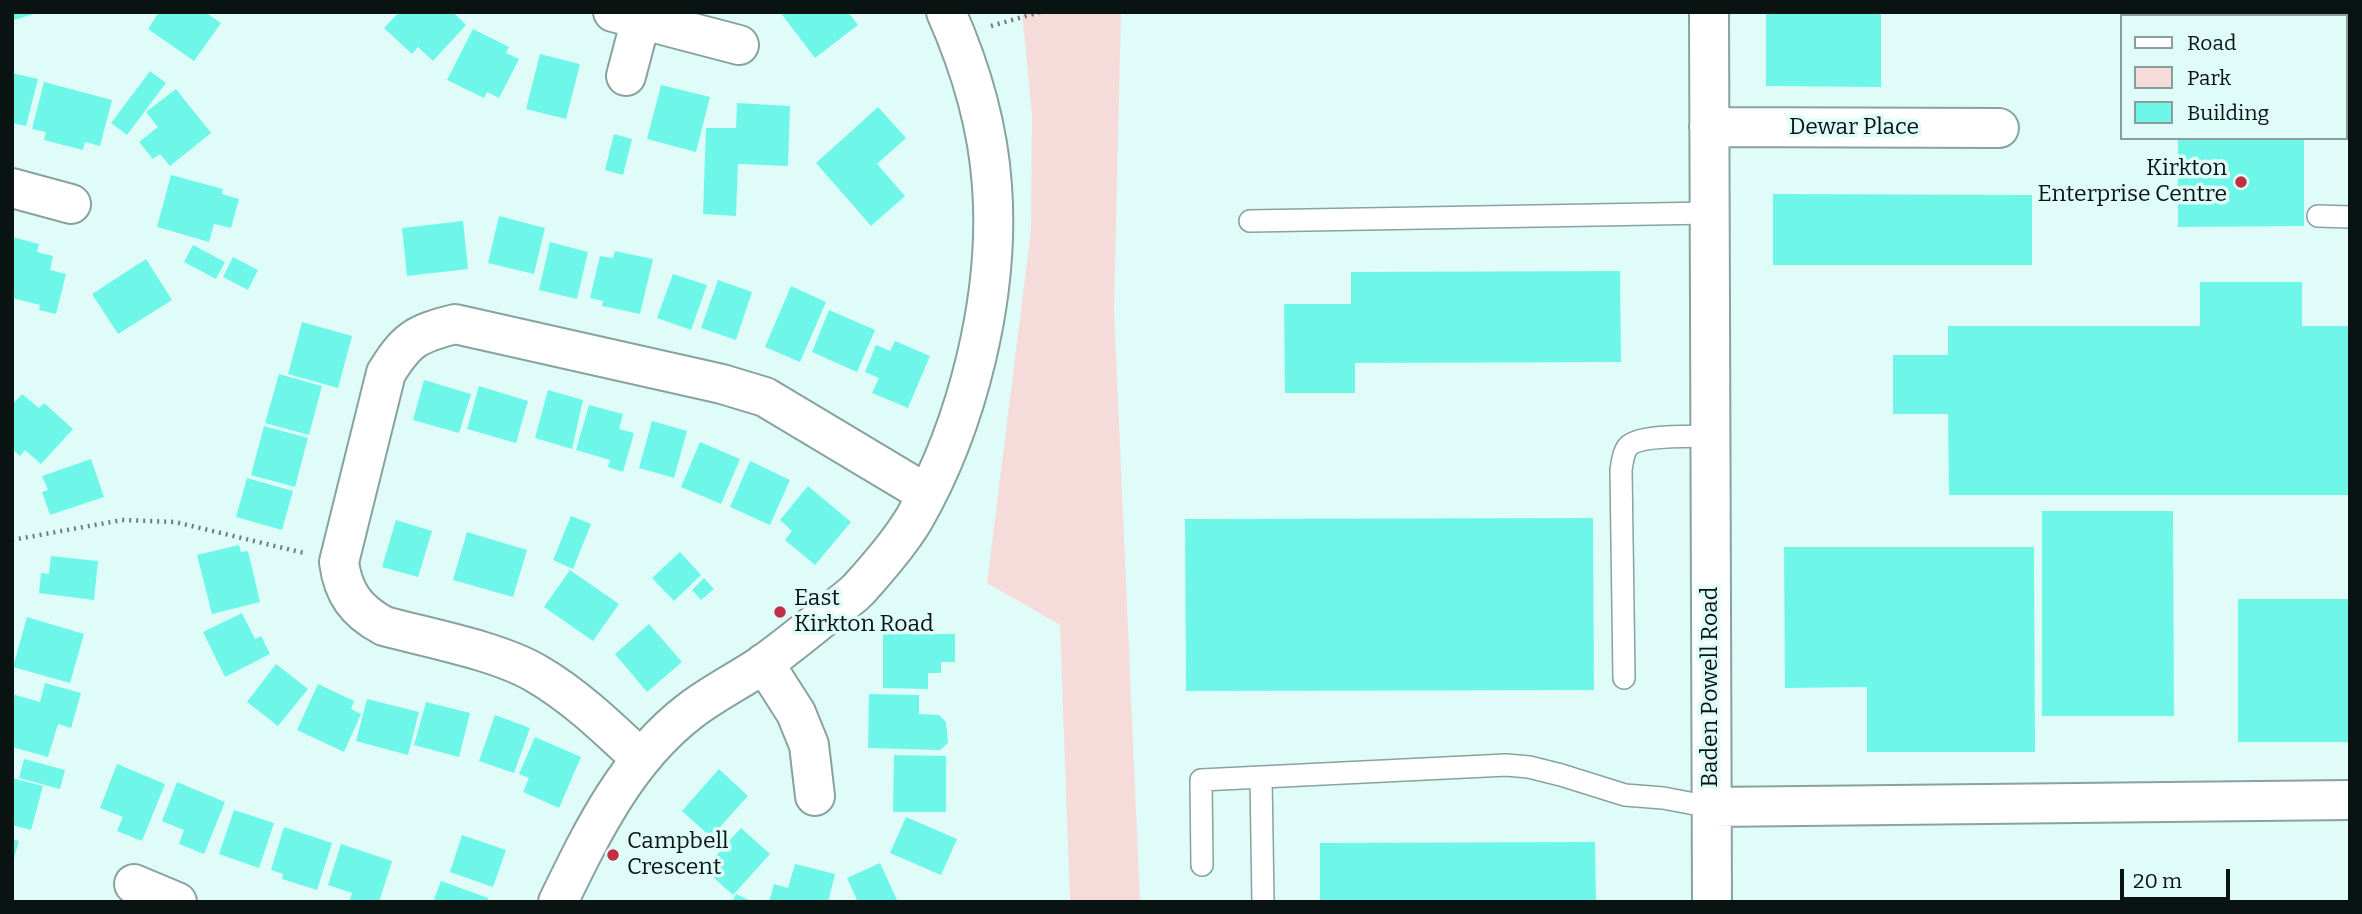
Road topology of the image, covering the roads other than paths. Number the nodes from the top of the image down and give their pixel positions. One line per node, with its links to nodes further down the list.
1 (1709, 12): 6 (street, Baden Powell Road)
2 (627, 16): 4 (street); 5 (street)
3 (951, 24): 15 (street)
4 (740, 45)
5 (626, 76)
6 (1709, 127): 7 (street, Dewar Place); 10 (street, Baden Powell Road)
7 (1999, 128)
8 (12, 188): 9 (street)
9 (71, 204)
10 (1709, 213): 13 (lane); 14 (street, Baden Powell Road)
11 (2318, 216): 12 (lane)
12 (2350, 217)
13 (1250, 221)
14 (1710, 436): 17 (lane); 22 (street, Baden Powell Road)
15 (927, 494): 16 (street); 18 (street)
16 (764, 663): 18 (street); 20 (street)
17 (1624, 678)
18 (640, 758): 26 (street)
19 (1261, 777): 22 (lane); 23 (lane); 27 (lane)
20 (815, 796)
21 (2350, 800): 22 (street, Baden Powell Road)
22 (1711, 807): 28 (street)
23 (1202, 864)
24 (134, 884): 25 (street)
25 (177, 902)
26 (558, 902)
27 (1263, 902)
28 (1712, 902)

